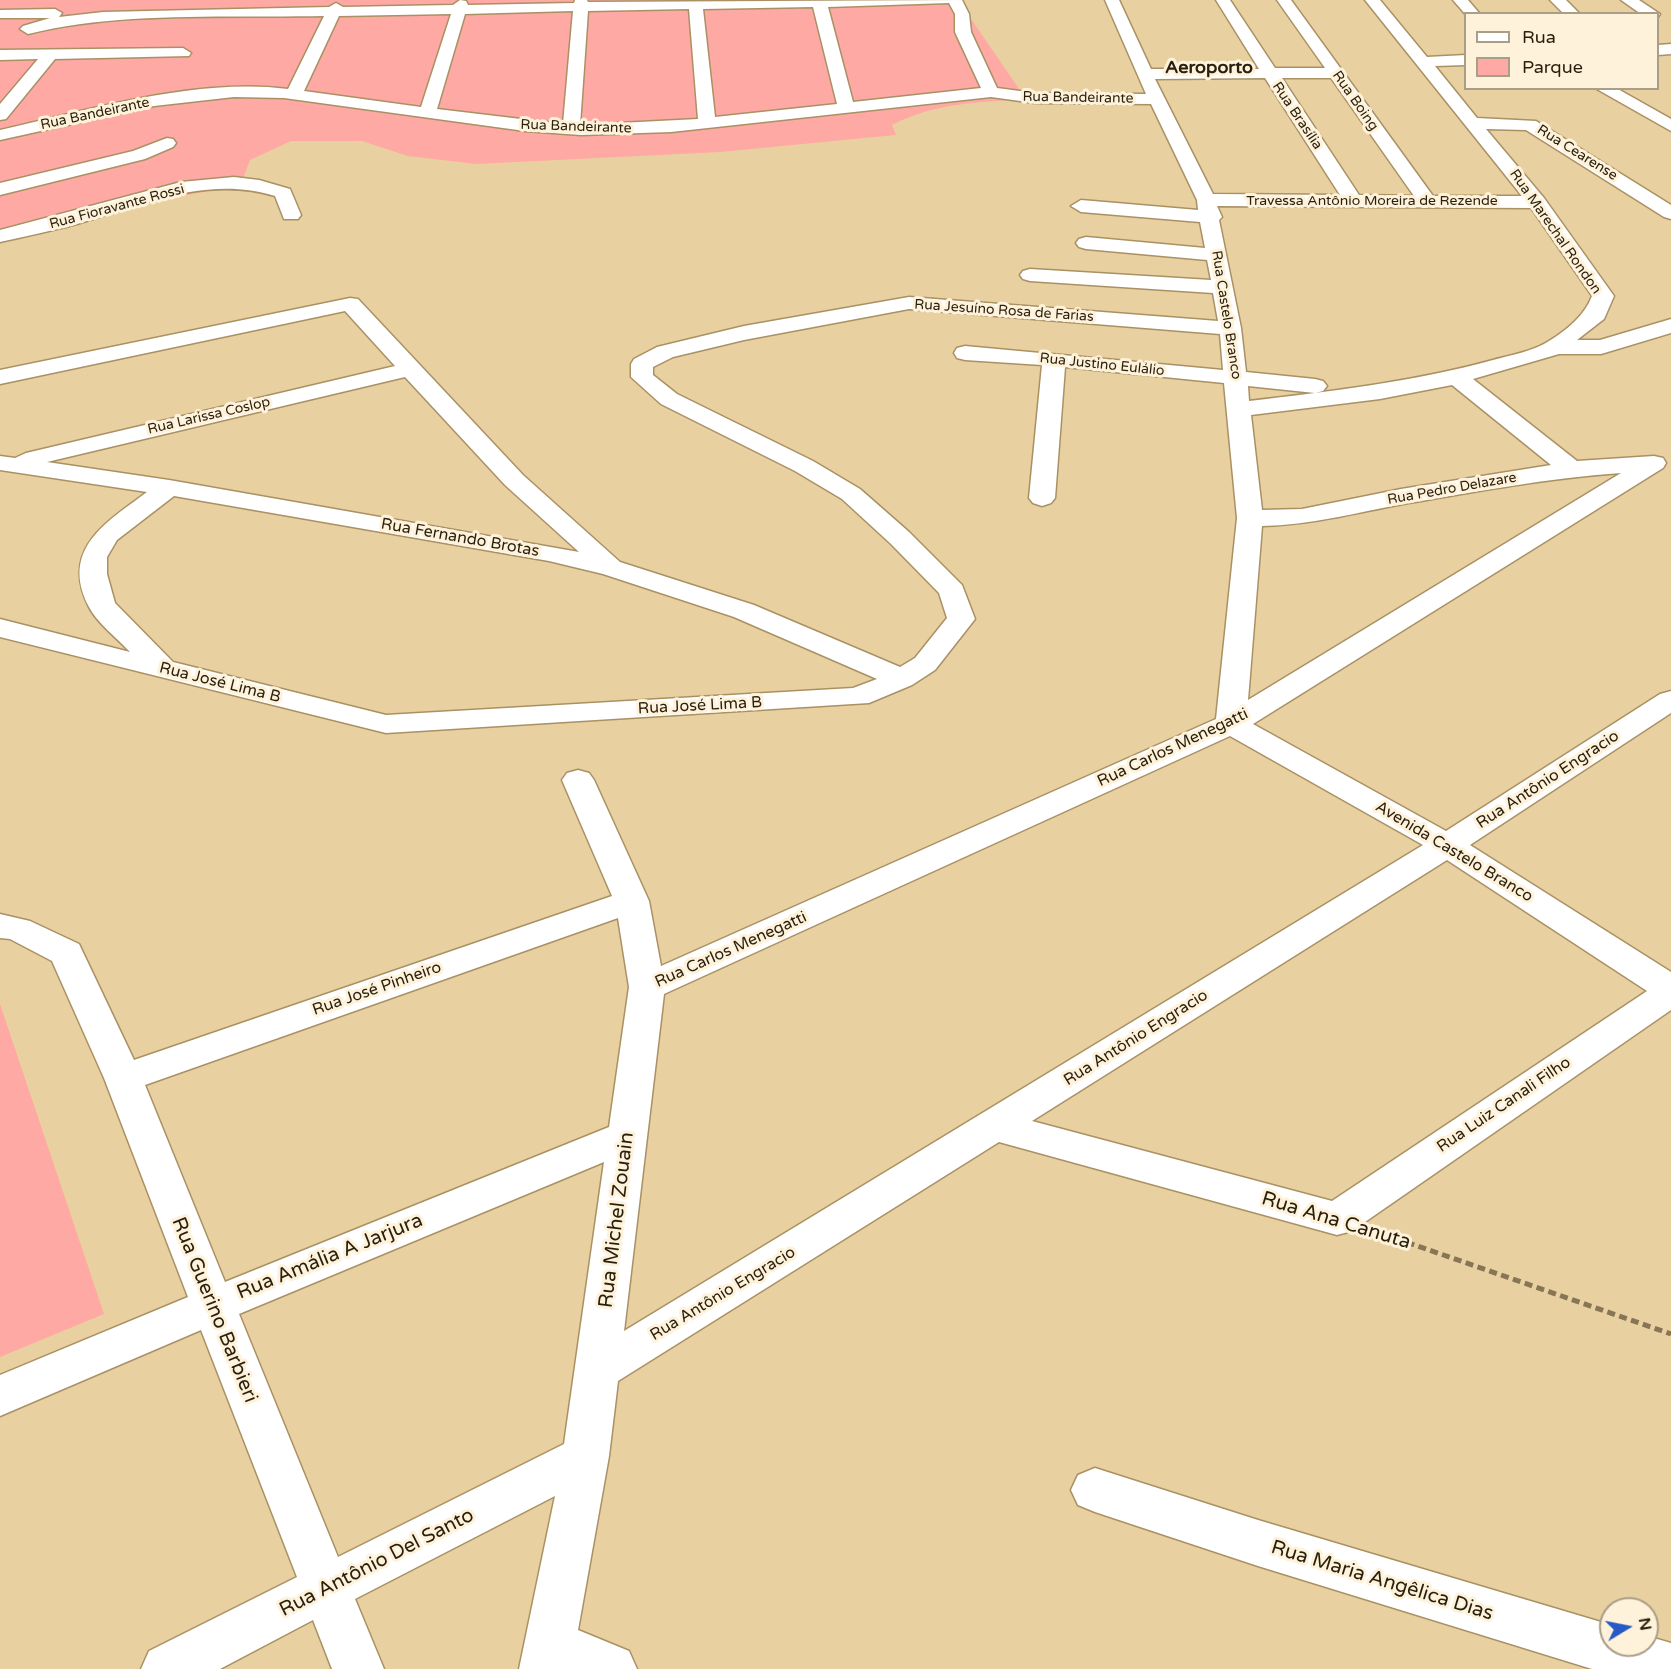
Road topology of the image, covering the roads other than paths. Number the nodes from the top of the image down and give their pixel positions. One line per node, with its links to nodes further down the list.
1 (653, 0): 14 (street)
2 (945, 0): 12 (street)
3 (955, 0): 22 (street)
4 (1112, 0): 32 (street, Rua Castelo Branco)
5 (1223, 0): 30 (street, Rua Brasília)
6 (1284, 0): 31 (street, Rua Boing)
7 (1372, 0): 29 (street, Rua Marechal Rondon)
8 (1460, 0): 18 (street)
9 (1557, 0): 19 (street)
10 (1628, 0): 20 (street)
11 (819, 1): 12 (street); 13 (street); 38 (street)
12 (901, 1): 22 (street)
13 (695, 2): 14 (street); 41 (street)
14 (581, 4): 15 (street); 44 (street)
15 (460, 7): 16 (street); 39 (street)
16 (335, 9): 17 (street); 35 (street)
17 (209, 12): 21 (street); 23 (street); 24 (street)
18 (1471, 12)
19 (1571, 12)
20 (1650, 12)
21 (0, 15): 23 (street)
22 (962, 22): 34 (street)
23 (28, 29): 25 (street)
24 (189, 43): 27 (street); 37 (street)
25 (0, 49)
26 (0, 55): 27 (street)
27 (50, 56): 40 (street)
28 (1464, 60): 29 (street)
29 (1425, 62): 42 (street, Rua Marechal Rondon)
30 (1268, 73): 31 (street); 32 (street); 48 (street, Rua Brasília)
31 (1336, 73): 49 (street, Rua Boing)
32 (1144, 74): 36 (street, Rua Castelo Branco)
33 (1607, 90): 43 (street)
34 (991, 92): 36 (street, Rua Bandeirante); 38 (street, Rua Bandeirante)
35 (294, 94): 37 (street, Rua Bandeirante); 39 (street, Rua Bandeirante)
36 (1157, 99): 52 (street, Rua Castelo Branco)
37 (154, 101): 45 (street, Rua Bandeirante)
38 (846, 107): 41 (street, Rua Bandeirante)
39 (427, 113): 44 (street, Rua Bandeirante)
40 (0, 115)
41 (707, 123): 44 (street, Rua Bandeirante)
42 (1473, 123): 50 (street, Rua Marechal Rondon); 53 (street, Rua Cearense)
43 (1671, 126)
44 (571, 130)
45 (0, 135)
46 (167, 143): 47 (street)
47 (0, 189)
48 (1353, 201): 49 (street, Travessa Antônio Moreira de Rezende); 52 (street, Travessa Antônio Moreira de Rezende)
49 (1427, 201): 50 (street, Travessa Antônio Moreira de Rezende)
50 (1537, 202): 62 (street, Rua Marechal Rondon)
51 (1081, 206): 52 (street)
52 (1209, 209): 57 (street, Rua Castelo Branco)
53 (1671, 213)
54 (291, 214): 55 (street, Rua Fioravante Rossi)
55 (0, 236)
56 (1086, 243): 57 (street)
57 (1217, 255): 59 (street, Rua Castelo Branco)
58 (1030, 275): 59 (street)
59 (1222, 287): 61 (street, Rua Castelo Branco)
60 (1671, 326): 62 (street)
61 (1230, 328): 65 (street, Rua Jesuíno Rosa de Farias); 69 (street, Rua Castelo Branco)
62 (1556, 347): 68 (street, Rua Marechal Rondon)
63 (965, 353): 64 (street, Rua Justino Eulálio)
64 (1053, 359): 69 (street, Rua Justino Eulálio); 76 (street)
65 (642, 364): 81 (street, Rua José Lima B)
66 (410, 369): 67 (street); 72 (street, Rua Larissa Coslop); 78 (street)
67 (0, 377)
68 (1456, 377): 70 (street, Rua Marechal Rondon); 74 (street)
69 (1237, 379): 70 (street, Rua Marechal Rondon); 71 (street, Rua Castelo Branco)
70 (1380, 392): 71 (street, Rua Marechal Rondon)
71 (1238, 410): 77 (street, Rua Castelo Branco)
72 (4, 463): 75 (street, Rua Fernando Brotas)
73 (1663, 463): 74 (street, Rua Pedro Delazare); 83 (street, Rua Carlos Menegatti)
74 (1572, 469): 77 (street, Rua Pedro Delazare)
75 (169, 488): 78 (street, Rua Fernando Brotas); 80 (street)
76 (1042, 498)
77 (1250, 518): 83 (street, Rua Castelo Branco)
78 (612, 568): 81 (street, Rua Fernando Brotas)
79 (0, 628): 80 (street, Rua José Lima B)
80 (164, 669): 81 (street, Rua José Lima B)
81 (902, 679)
82 (1671, 700): 85 (street, Rua Antônio Engracio)
83 (1231, 723): 85 (street, Avenida Castelo Branco); 88 (street, Rua Carlos Menegatti)
84 (578, 780): 86 (street, Rua Michel Zouain)
85 (1447, 845): 89 (street, Avenida Castelo Branco); 91 (street, Rua Antônio Engracio)
86 (632, 901): 88 (street, Rua Michel Zouain); 90 (street, Rua José Pinheiro)
87 (0, 926): 90 (street, Rua Guerino Barbieri)
88 (648, 987): 92 (street, Rua Michel Zouain)
89 (1671, 991): 93 (street, Rua Luiz Canali Filho)
90 (123, 1078): 94 (street, Rua Guerino Barbieri)
91 (995, 1126): 93 (street, Rua Ana Canuta); 95 (street, Rua Antônio Engracio)
92 (628, 1136): 94 (street, Rua Amália A Jarjura); 95 (street, Rua Michel Zouain)
93 (1337, 1219)
94 (212, 1306): 96 (street, Rua Amália A Jarjura); 99 (street, Rua Guerino Barbieri)
95 (597, 1371): 97 (street, Rua Michel Zouain)
96 (0, 1396)
97 (586, 1456): 99 (street, Rua Antônio Del Santo); 100 (street, Rua Michel Zouain)
98 (1095, 1490): 101 (street, Rua Maria Angêlica Dias)
99 (326, 1590): 102 (street, Rua Antônio Del Santo); 103 (street, Rua Guerino Barbieri)
100 (548, 1657): 104 (street)
101 (1671, 1668)
102 (167, 1669)
103 (358, 1669)
104 (611, 1669)

